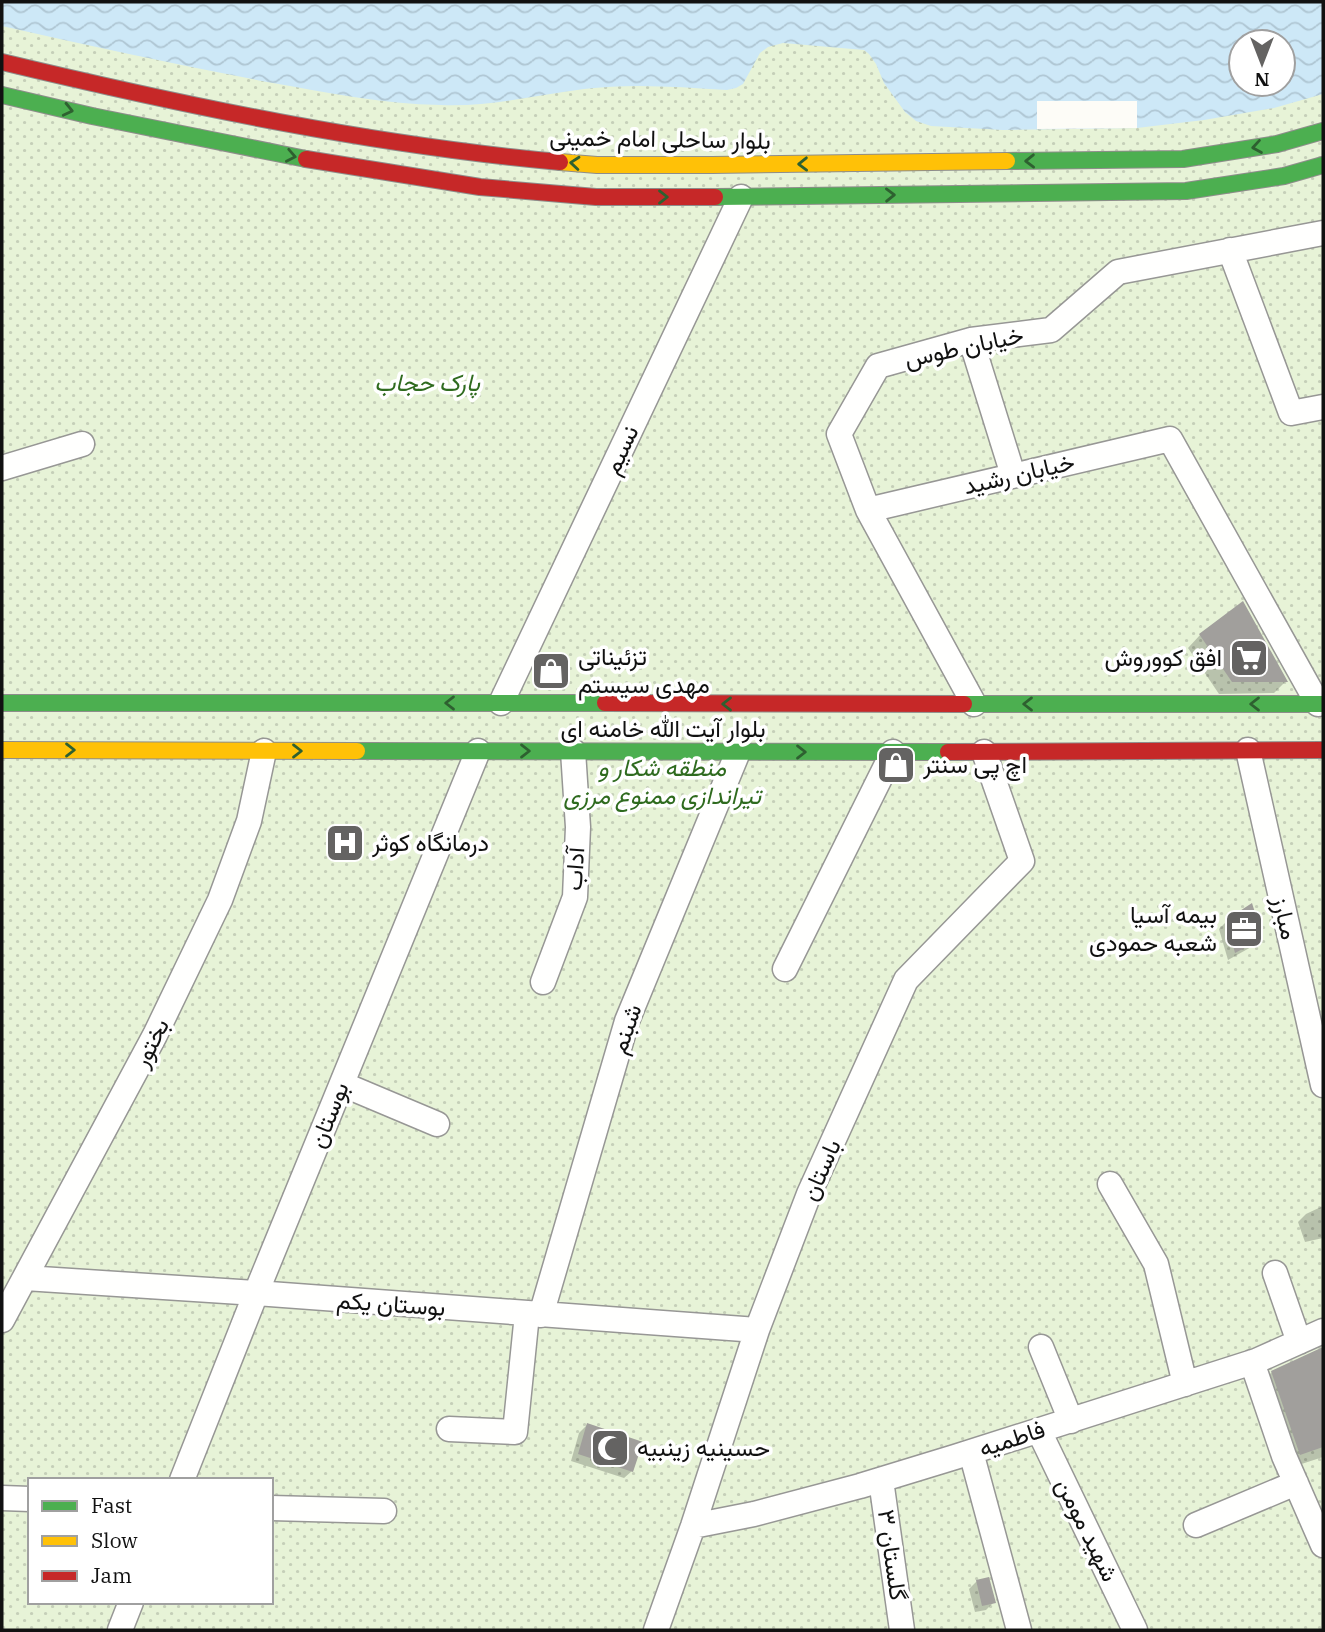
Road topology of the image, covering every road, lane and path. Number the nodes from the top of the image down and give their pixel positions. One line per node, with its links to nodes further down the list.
1 (2, 62): 3 (main road, بلوار ساحلی امام خمینی)
2 (2, 94): 5 (main road, one-way to 5)
3 (329, 131): 4 (main road, بلوار ساحلی امام خمینی, one-way to 3); 5 (main road)
4 (1323, 131)
5 (324, 163): 7 (main road, one-way to 7)
6 (1320, 173): 7 (main road, one-way to 6)
7 (741, 197): 17 (street, نسیم)
8 (1323, 233): 9 (street, خیابان طوس)
9 (1230, 250): 10 (street, خیابان طوس); 11 (street)
10 (971, 340): 14 (street); 15 (street, خیابان طوس)
11 (1323, 407)
12 (82, 444): 13 (street)
13 (2, 468)
14 (1013, 475): 15 (street, خیابان رشید); 19 (street, خیابان رشید)
15 (868, 510): 18 (street, خیابان طوس)
16 (2, 703): 17 (main road, بلوار آیت الله خامنه ای, one-way to 16)
17 (501, 703): 18 (main road, بلوار آیت الله خامنه ای, one-way to 17)
18 (974, 704): 19 (main road, بلوار آیت الله خامنه ای, one-way to 18)
19 (1321, 704)
20 (2, 750): 23 (main road, بلوار آیت الله خامنه ای, one-way to 23)
21 (1248, 750): 22 (main road, بلوار آیت الله خامنه ای); 28 (main road, بلوار آیت الله خامنه ای); 32 (street, مبارز)
22 (1323, 750)
23 (264, 751): 24 (main road, بلوار آیت الله خامنه ای, one-way to 24); 36 (street, بختور)
24 (478, 751): 25 (main road, بلوار آیت الله خامنه ای, one-way to 25); 31 (street, بوستان)
25 (573, 751): 26 (main road, بلوار آیت الله خامنه ای); 30 (street, آداب)
26 (738, 752): 27 (main road, بلوار آیت الله خامنه ای, one-way to 27); 38 (street, شبنم)
27 (893, 752): 28 (main road, بلوار آیت الله خامنه ای); 29 (street)
28 (984, 752): 40 (street, باستان)
29 (785, 969)
30 (543, 982)
31 (342, 1084): 33 (street); 37 (street, بوستان)
32 (1323, 1085)
33 (437, 1125)
34 (1110, 1184): 45 (street)
35 (1275, 1273): 42 (street)
36 (25, 1278): 37 (street, بوستان یکم); 39 (street, بختور)
37 (256, 1293): 38 (street, بوستان یکم); 50 (street, بوستان)
38 (534, 1314): 40 (street, بوستان یکم); 47 (street, شبنم)
39 (2, 1320)
40 (757, 1330): 58 (street, باستان)
41 (1323, 1331): 42 (street, فاطمیه)
42 (1299, 1342): 44 (street, فاطمیه)
43 (1041, 1347): 46 (street)
44 (1252, 1362): 45 (street, فاطمیه); 52 (street)
45 (1185, 1384): 46 (street, فاطمیه)
46 (1070, 1420): 48 (street, فاطمیه)
47 (449, 1429)
48 (1039, 1431): 49 (street, فاطمیه); 65 (street, شهید مومن)
49 (971, 1452): 51 (street, فاطمیه); 64 (street)
50 (183, 1478)
51 (881, 1480): 58 (street, فاطمیه); 63 (street, گلستان ۳)
52 (1296, 1483): 57 (street); 59 (street)
53 (2, 1498): 54 (street)
54 (28, 1499)
55 (273, 1508): 56 (street)
56 (384, 1511)
57 (1196, 1525)
58 (693, 1526): 62 (street, باستان)
59 (1323, 1545)
60 (130, 1604): 61 (street)
61 (120, 1630)
62 (656, 1630)
63 (902, 1630)
64 (1019, 1630)
65 (1135, 1630)

